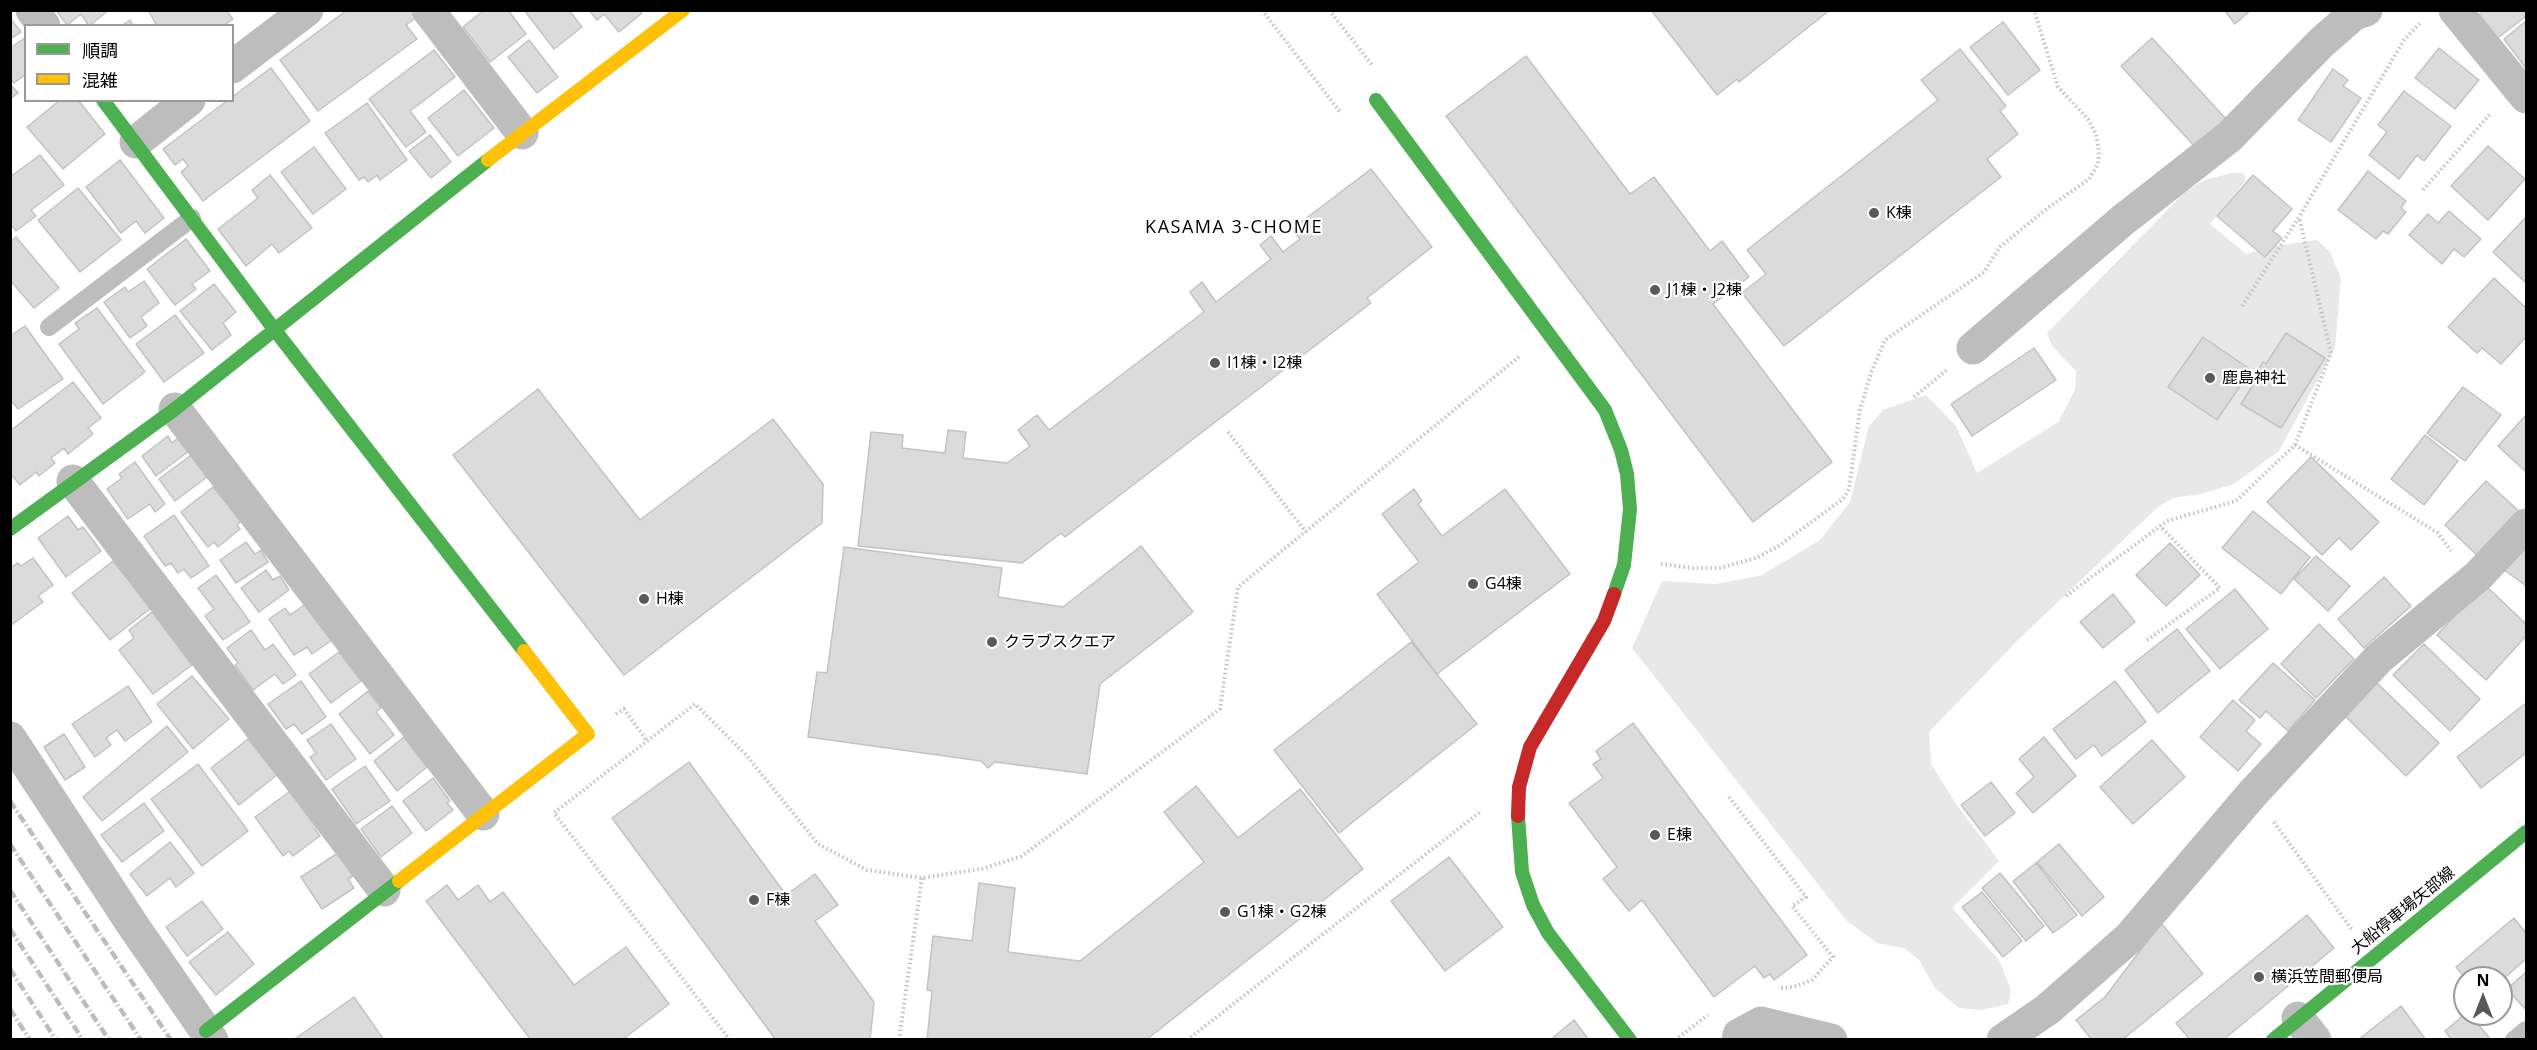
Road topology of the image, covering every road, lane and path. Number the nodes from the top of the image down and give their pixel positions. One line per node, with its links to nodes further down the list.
1 (32, 10): 10 (street)
2 (307, 10): 11 (street)
3 (428, 10): 19 (street)
4 (683, 10): 19 (street)
5 (1262, 10): 18 (path)
6 (1329, 10): 12 (path)
7 (2034, 10): 40 (path)
8 (2366, 10): 28 (street)
9 (2443, 13): 13 (street); 22 (path)
10 (42, 24)
11 (234, 65)
12 (1376, 70)
13 (2526, 97)
14 (1376, 100): 47 (street)
15 (105, 102): 20 (street)
16 (186, 102): 20 (street)
17 (2491, 113): 21 (path)
18 (1348, 121)
19 (522, 133): 26 (street)
20 (136, 142): 23 (street)
21 (2423, 190)
22 (2299, 217): 24 (path); 34 (path)
23 (192, 218): 25 (lane); 26 (street)
24 (2242, 306)
25 (49, 327)
26 (274, 329): 32 (street); 48 (street)
27 (1514, 346): 29 (path)
28 (1973, 348): 31 (path)
29 (1521, 355): 30 (path); 39 (path)
30 (1529, 363)
31 (1914, 397)
32 (175, 408): 35 (street); 48 (street)
33 (1228, 432): 39 (path)
34 (2295, 445): 37 (path); 41 (path)
35 (73, 481): 38 (street); 51 (street)
36 (2526, 525): 41 (street)
37 (2160, 526): 42 (path); 43 (path)
38 (10, 529)
39 (1306, 532): 50 (path)
40 (1659, 564)
41 (2473, 581): 45 (street)
42 (2066, 596)
43 (2147, 640)
44 (10, 738): 57 (street)
45 (2253, 793): 52 (path); 65 (street)
46 (1729, 797): 53 (path)
47 (1517, 808): 60 (path); 61 (street)
48 (483, 814): 51 (street)
49 (2526, 832): 52 (street, 大船停車場矢部線)
50 (922, 878): 58 (path); 59 (path)
51 (384, 890): 57 (street)
52 (2372, 957): 55 (street, 大船停車場矢部線)
53 (1771, 989)
54 (1710, 1014): 62 (path)
55 (2306, 1029): 66 (street, 大船停車場矢部線)
56 (2526, 1030): 67 (lane)
57 (209, 1035)
58 (730, 1040)
59 (899, 1040)
60 (1187, 1040)
61 (1630, 1040)
62 (1675, 1040)
63 (1738, 1040): 64 (street)
64 (1831, 1040)
65 (2003, 1040)
66 (2273, 1040)
67 (2514, 1040)

